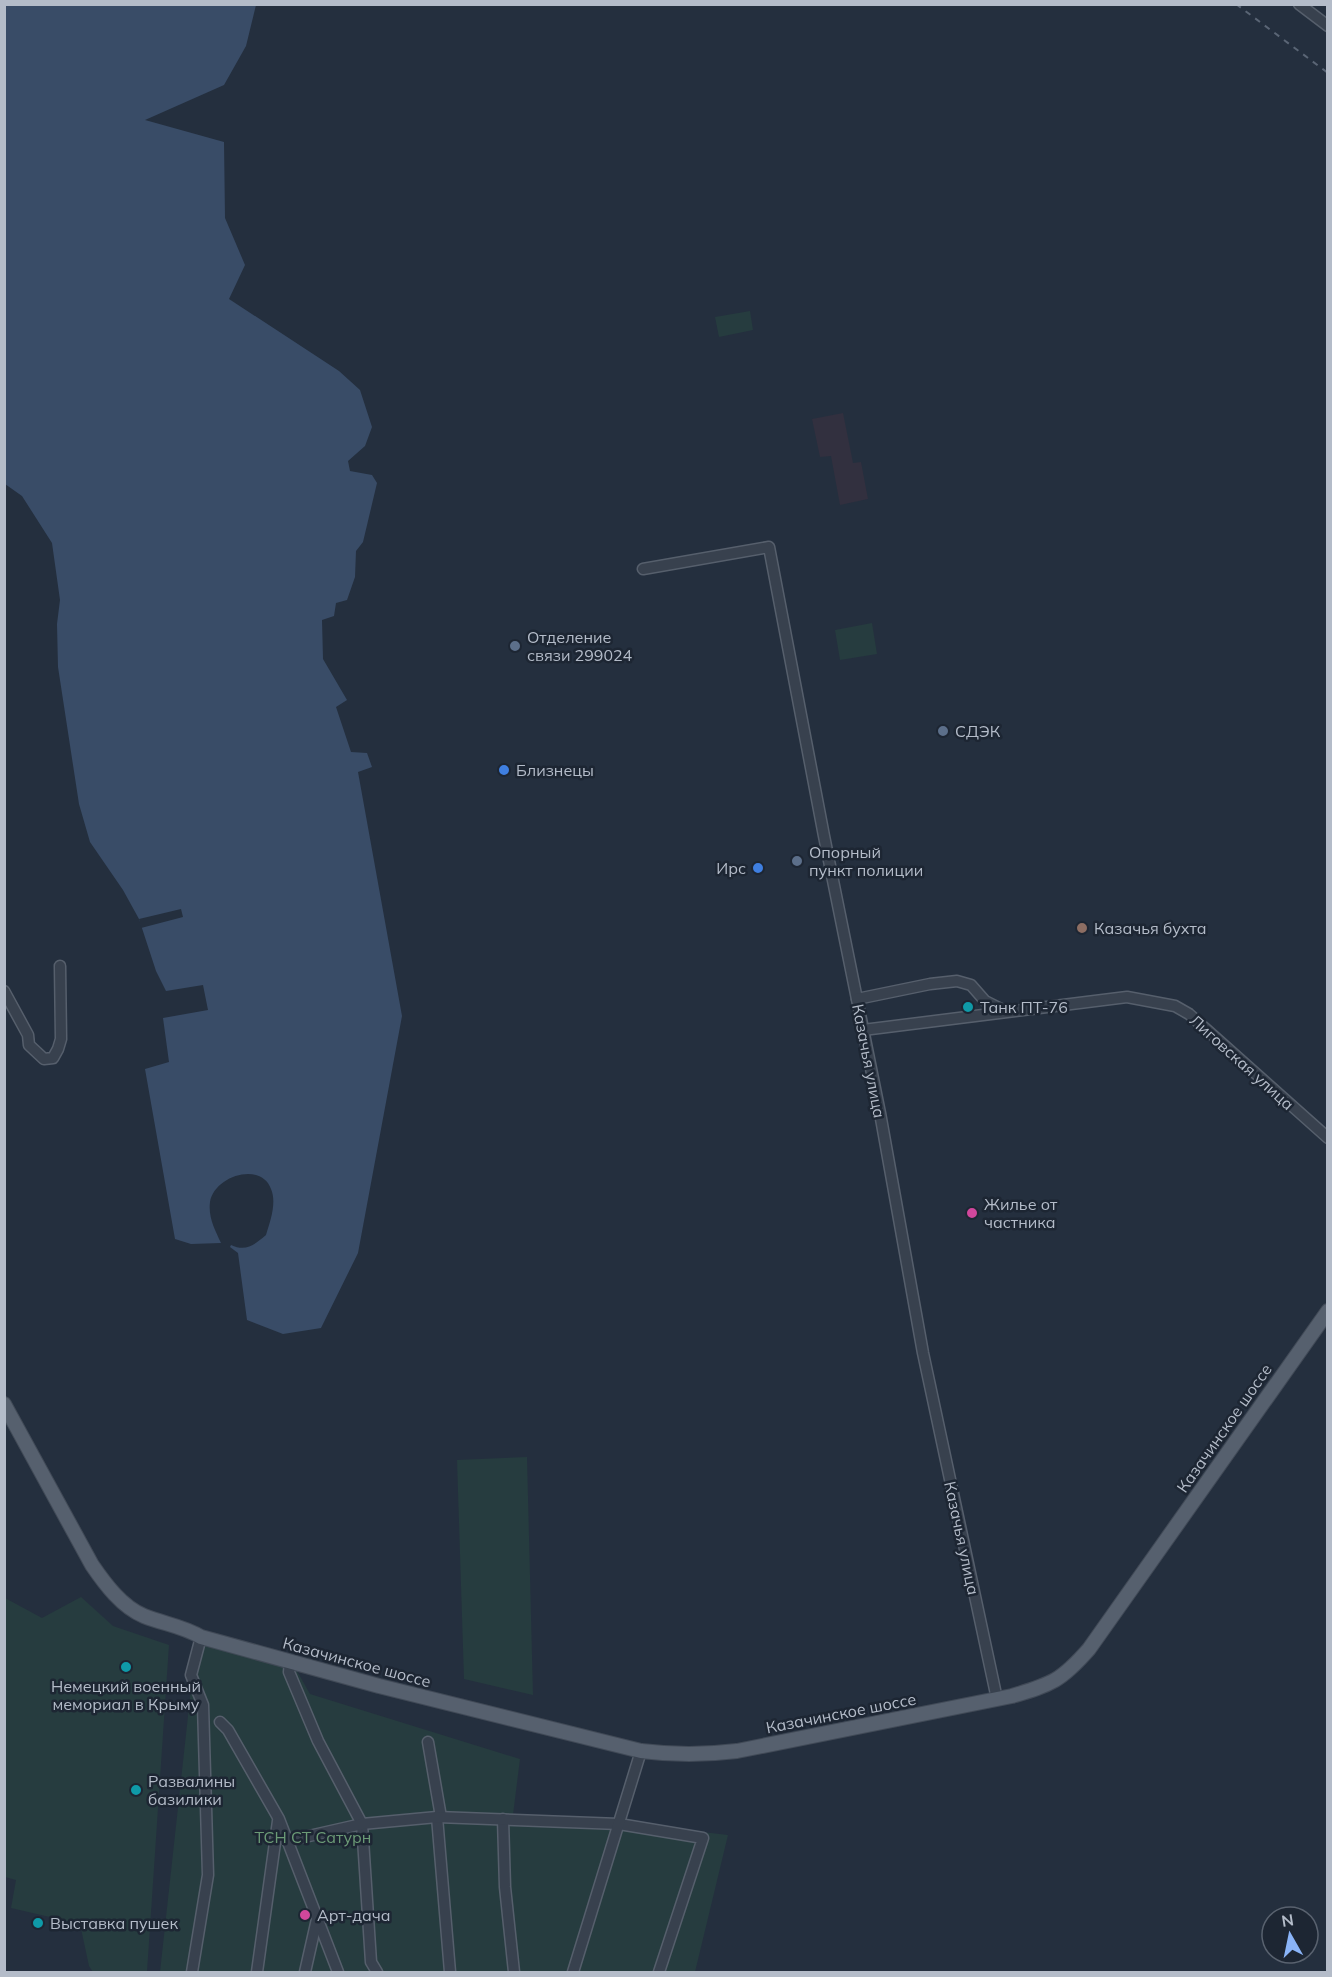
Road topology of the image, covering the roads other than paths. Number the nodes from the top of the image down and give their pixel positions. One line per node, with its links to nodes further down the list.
1 (1299, 4): 2 (street)
2 (1328, 26)
3 (644, 569): 6 (street, Казачья улица)
4 (60, 966): 5 (street)
5 (4, 991)
6 (857, 999): 7 (street); 8 (street, Казачья улица)
7 (1005, 1011): 8 (street, Лиговская улица); 9 (street, Лиговская улица)
8 (863, 1030): 15 (street, Казачья улица)
9 (1328, 1138)
10 (1328, 1311): 15 (main road, Казачинское шоссе)
11 (4, 1404): 12 (main road, Казачинское шоссе)
12 (7, 1423): 13 (main road, Казачинское шоссе)
13 (201, 1637): 14 (main road, Казачинское шоссе); 26 (street)
14 (290, 1662): 18 (main road, Казачинское шоссе); 22 (street)
15 (998, 1698): 18 (main road, Казачинское шоссе)
16 (220, 1722): 20 (street)
17 (428, 1742): 19 (street)
18 (641, 1751): 23 (street)
19 (439, 1817): 21 (street); 22 (street); 31 (street)
20 (279, 1819): 24 (street); 27 (street)
21 (503, 1819): 23 (street); 32 (street)
22 (362, 1824): 24 (street); 30 (street)
23 (619, 1824): 33 (street); 34 (street)
24 (287, 1841): 25 (street)
25 (317, 1918): 28 (street); 29 (street)
26 (192, 1972)
27 (256, 1972)
28 (305, 1972)
29 (338, 1972)
30 (377, 1972)
31 (450, 1972)
32 (513, 1972)
33 (573, 1972)
34 (659, 1972)

